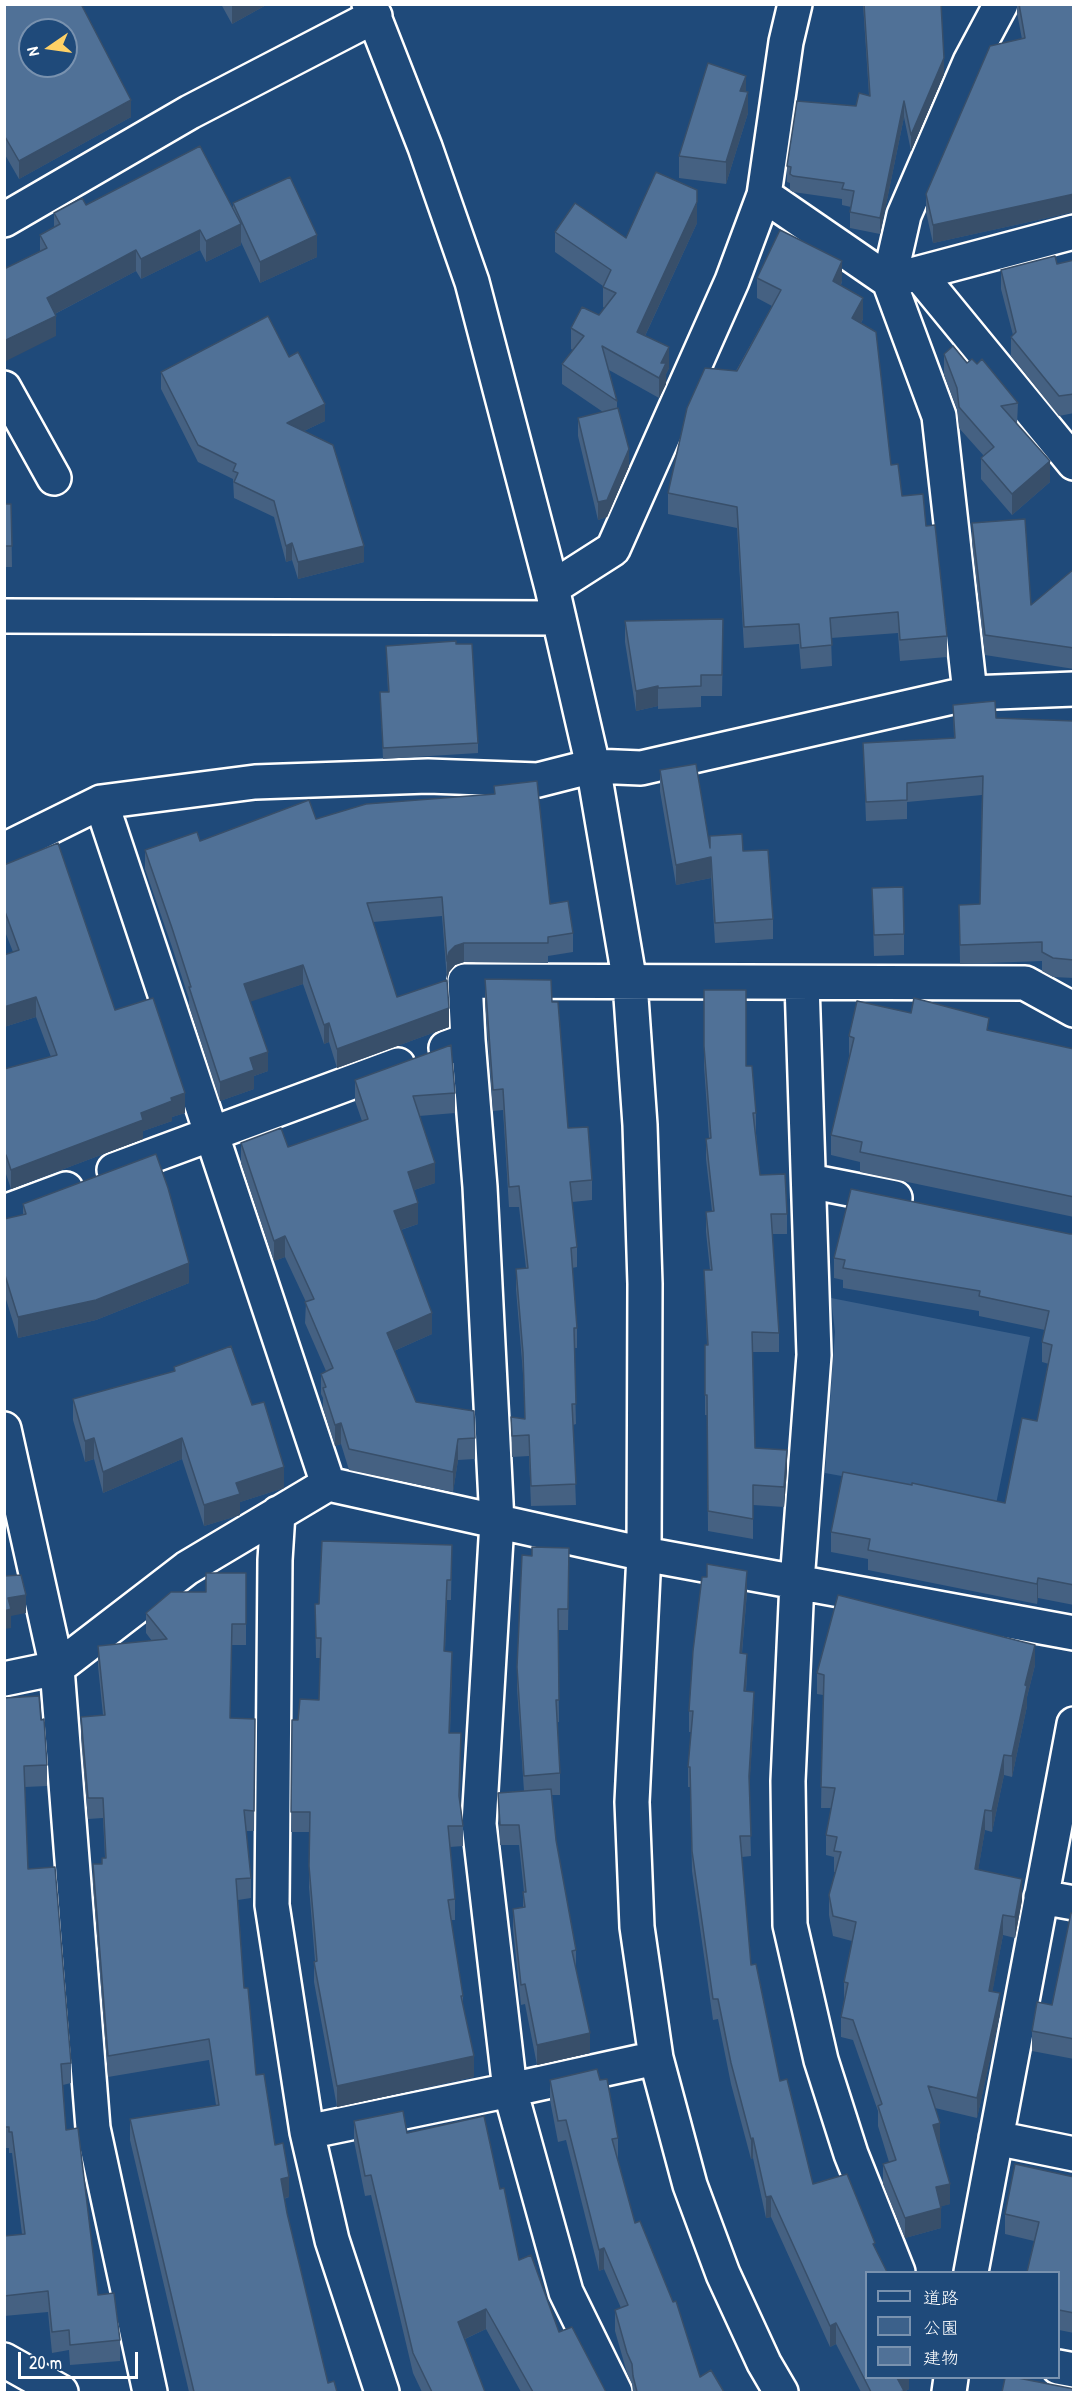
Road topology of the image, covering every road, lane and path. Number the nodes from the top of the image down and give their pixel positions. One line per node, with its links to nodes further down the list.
1 (795, 4): 4 (street)
2 (1001, 4): 7 (street)
3 (372, 10): 5 (street); 11 (street)
4 (764, 195): 7 (street); 11 (street)
5 (4, 220)
6 (1074, 232): 7 (street)
7 (904, 278): 9 (street); 14 (street)
8 (4, 388): 10 (street)
9 (1074, 463)
10 (54, 478)
11 (555, 603): 12 (street); 15 (street)
12 (4, 616)
13 (1074, 690): 14 (street)
14 (970, 693): 15 (street)
15 (593, 766): 16 (street); 18 (street)
16 (102, 802): 17 (street); 22 (street)
17 (4, 850)
18 (630, 983): 19 (street); 21 (street); 30 (street)
19 (802, 983): 20 (street); 23 (street)
20 (1074, 1010)
21 (468, 1040): 22 (street); 29 (street)
22 (210, 1134): 25 (street); 27 (street)
23 (809, 1180): 24 (street); 31 (street)
24 (924, 1204)
25 (4, 1212)
26 (4, 1429): 33 (street)
27 (327, 1484): 28 (street); 29 (street)
28 (278, 1513): 33 (street); 40 (street)
29 (497, 1522): 30 (street); 39 (street)
30 (644, 1554): 31 (street); 38 (street)
31 (797, 1582): 32 (street); 43 (street)
32 (1074, 1633)
33 (57, 1668): 34 (street); 47 (street)
34 (4, 1679)
35 (1074, 1724): 36 (street)
36 (1041, 1897): 37 (street); 41 (street)
37 (1074, 1904)
38 (656, 2058): 39 (street); 50 (street)
39 (510, 2090): 40 (street); 49 (street)
40 (307, 2132): 48 (street)
41 (996, 2138): 42 (street); 44 (street)
42 (1074, 2154)
43 (898, 2271)
44 (971, 2271)
45 (4, 2360): 46 (street)
46 (61, 2392)
47 (150, 2392)
48 (382, 2392)
49 (615, 2392)
50 (782, 2392)

